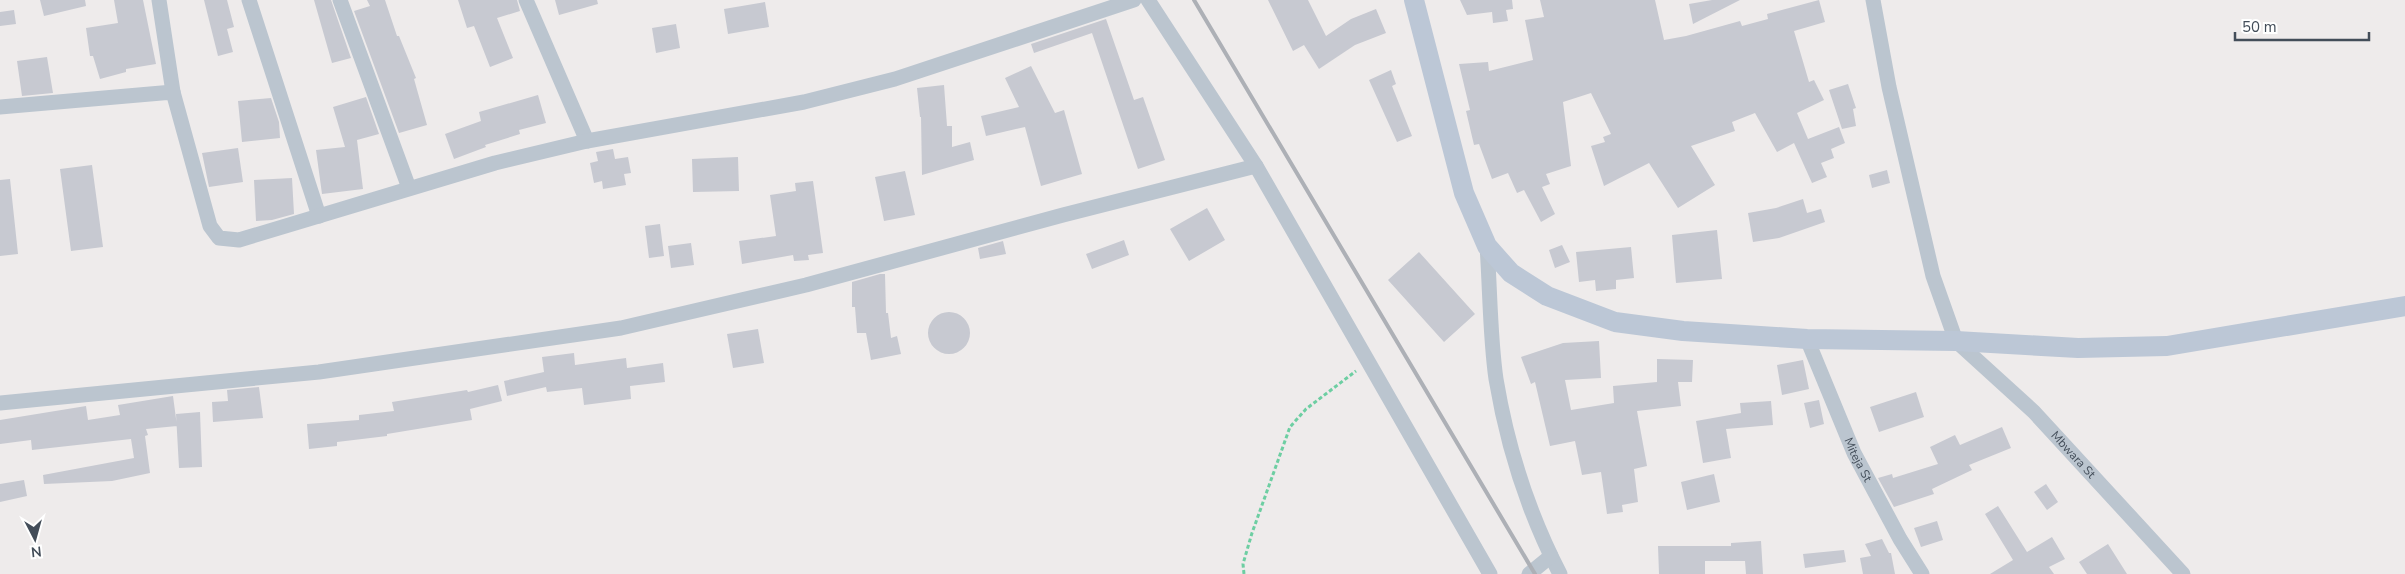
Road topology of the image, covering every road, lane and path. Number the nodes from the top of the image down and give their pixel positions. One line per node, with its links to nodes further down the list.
1 (159, 0): 9 (street)
2 (248, 0): 14 (street)
3 (340, 0): 13 (street)
4 (526, 0): 11 (street)
5 (1134, 0): 11 (street)
6 (1148, 0): 12 (street)
7 (1414, 0): 15 (street)
8 (1874, 0): 18 (street)
9 (173, 92): 10 (street); 14 (street)
10 (0, 107)
11 (587, 141): 13 (street)
12 (1256, 166): 19 (street); 20 (street)
13 (409, 188): 14 (street)
14 (319, 216)
15 (1487, 246): 17 (street); 21 (street)
16 (2405, 306): 18 (street)
17 (1807, 339): 18 (street); 26 (street, Miteja St)
18 (1956, 341): 27 (street, Mbwara St)
19 (1368, 361): 22 (path); 23 (street)
20 (0, 403)
21 (1550, 556): 24 (street); 25 (street)
22 (1244, 574)
23 (1490, 574)
24 (1529, 574)
25 (1560, 574)
26 (1922, 574)
27 (2183, 574)

